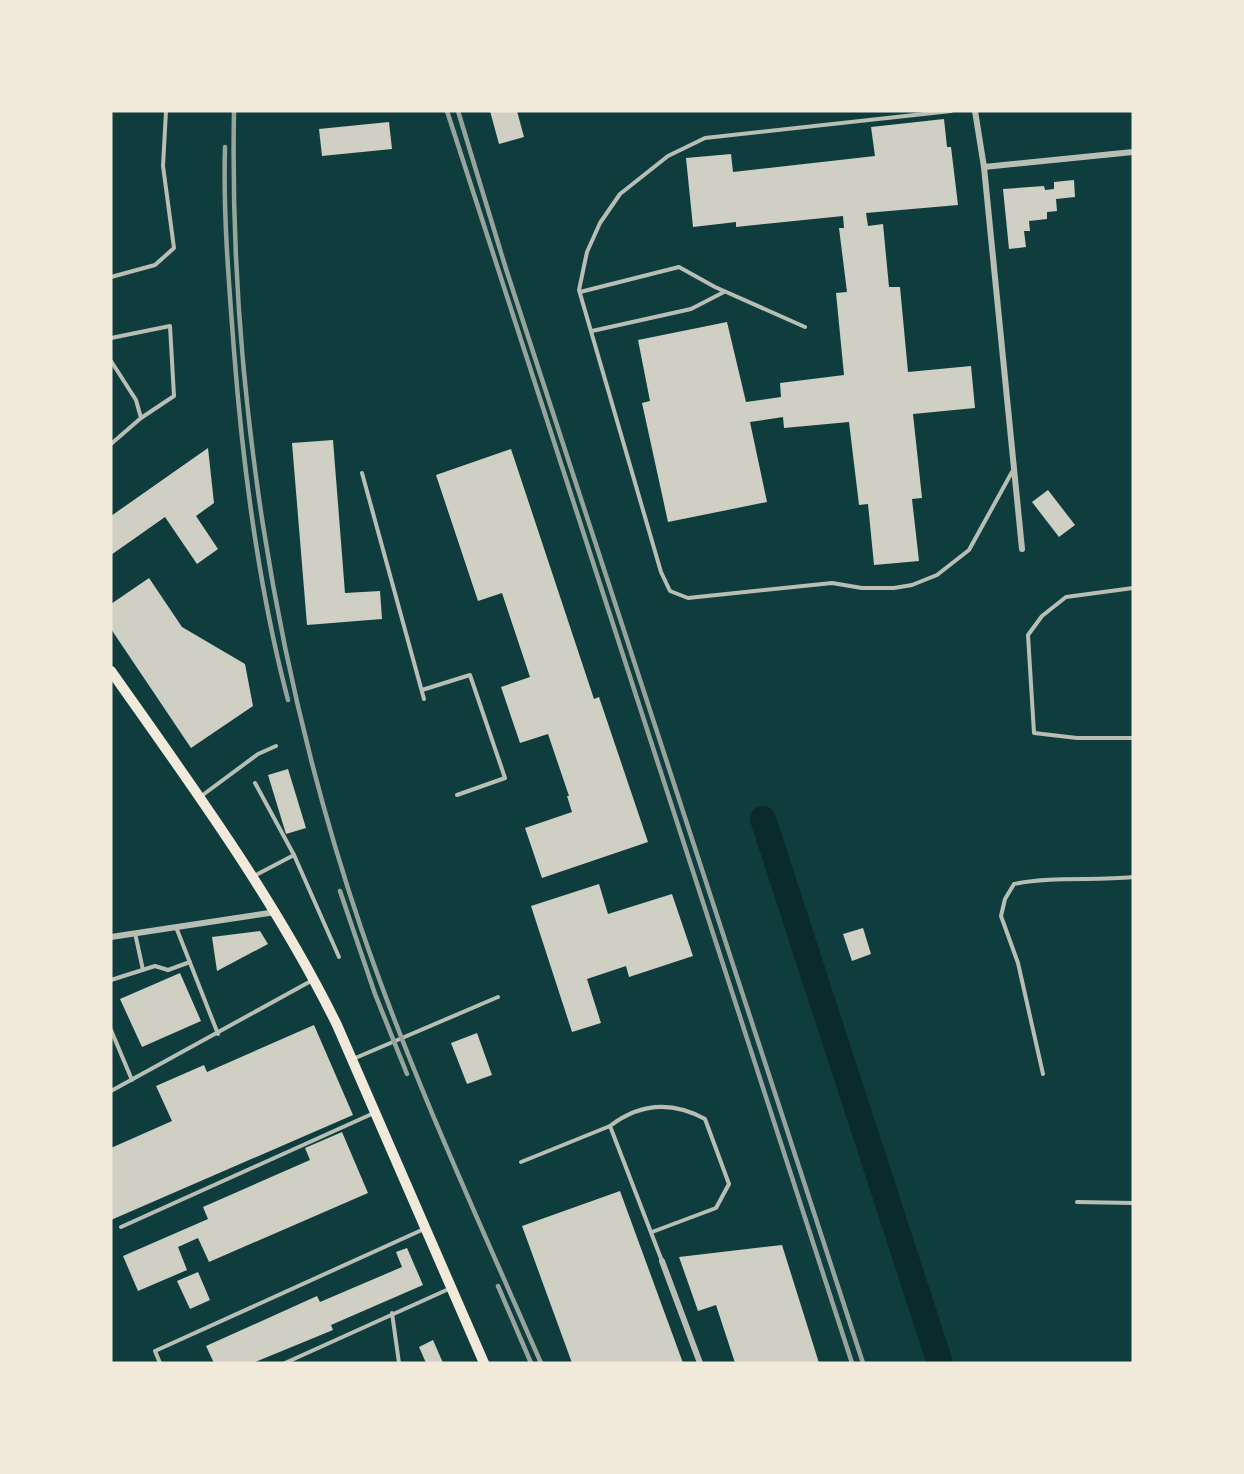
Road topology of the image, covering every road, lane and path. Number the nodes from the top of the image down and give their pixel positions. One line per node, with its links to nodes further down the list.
1 (166, 111): 6 (lane)
2 (951, 111): 7 (lane)
3 (975, 111): 5 (street)
4 (1133, 152): 5 (street)
5 (984, 167): 15 (street)
6 (111, 277)
7 (580, 292): 8 (lane); 10 (lane)
8 (725, 292): 9 (lane); 10 (lane)
9 (805, 327)
10 (591, 331): 15 (lane)
11 (111, 338): 13 (lane)
12 (111, 361): 13 (lane)
13 (141, 418): 14 (lane)
14 (111, 444)
15 (1012, 472): 17 (street)
16 (362, 473): 20 (lane)
17 (1022, 549)
18 (1133, 588): 22 (lane)
19 (111, 671): 26 (main road)
20 (422, 690): 21 (lane); 25 (lane)
21 (424, 699)
22 (1133, 738)
23 (276, 746): 26 (lane)
24 (255, 783): 27 (lane)
25 (457, 795)
26 (199, 797): 28 (main road)
27 (294, 855): 28 (lane); 34 (lane)
28 (253, 876): 30 (main road)
29 (1133, 877): 43 (lane)
30 (276, 912): 31 (street); 37 (main road)
31 (176, 927): 32 (street); 35 (lane)
32 (135, 933): 33 (street); 36 (lane)
33 (111, 937)
34 (339, 957)
35 (190, 962): 36 (lane); 41 (lane)
36 (143, 970): 38 (lane)
37 (315, 979): 41 (lane); 42 (main road)
38 (111, 980)
39 (498, 997): 42 (lane)
40 (111, 1030): 44 (lane)
41 (218, 1034): 44 (lane)
42 (352, 1059): 46 (main road)
43 (1043, 1074)
44 (132, 1080): 45 (lane)
45 (111, 1091)
46 (376, 1112): 51 (lane); 52 (main road)
47 (610, 1126): 48 (lane); 53 (lane); 53 (lane)
48 (521, 1162)
49 (1077, 1202): 50 (lane)
50 (1133, 1203)
51 (121, 1227)
52 (426, 1228): 55 (main road); 57 (lane)
53 (652, 1232): 54 (lane)
54 (662, 1261): 61 (street)
55 (452, 1288): 56 (lane); 60 (main road)
56 (392, 1313): 58 (lane); 59 (lane)
57 (160, 1363)
58 (285, 1363)
59 (399, 1363)
60 (484, 1363)
61 (700, 1363)

